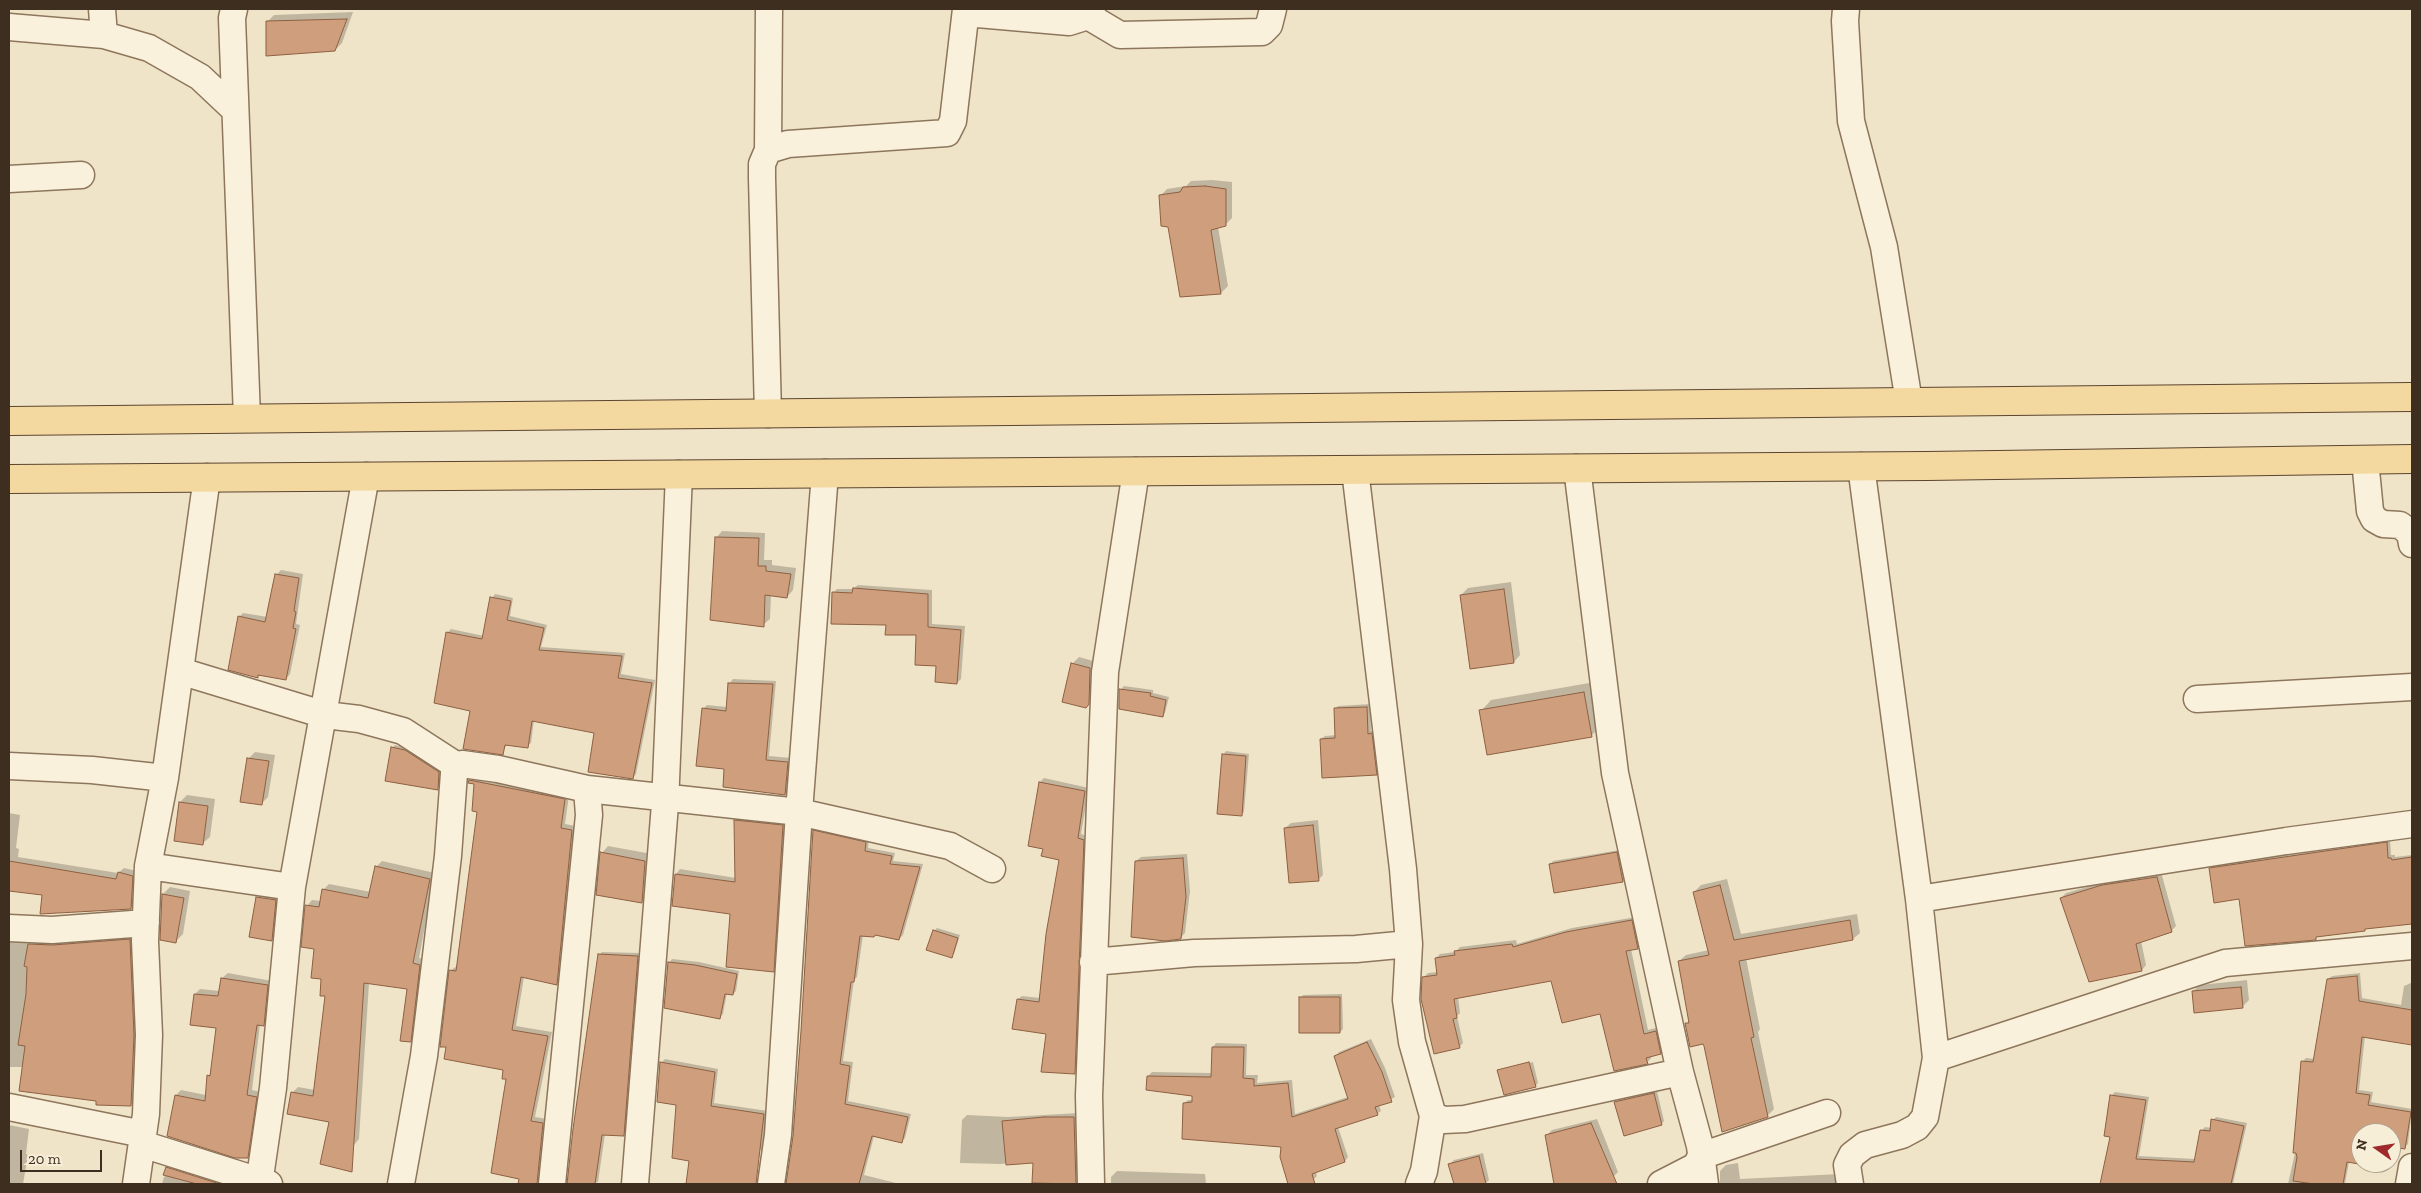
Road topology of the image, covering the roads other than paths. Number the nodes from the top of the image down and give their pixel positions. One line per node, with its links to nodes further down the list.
1 (102, 9): 9 (street)
2 (234, 9): 10 (street)
3 (769, 9): 11 (street)
4 (1273, 9): 7 (street)
5 (1846, 9): 15 (street)
6 (966, 11): 7 (street); 11 (street)
7 (1090, 12)
8 (9, 27): 9 (street)
9 (104, 35): 10 (street)
10 (235, 110): 17 (street)
11 (768, 150): 16 (street)
12 (81, 174): 13 (street)
13 (9, 179)
14 (2412, 397): 15 (main road)
15 (1909, 402): 16 (main road)
16 (768, 414): 17 (main road)
17 (247, 418): 18 (main road)
18 (9, 421)
19 (2412, 459): 20 (main road)
20 (2365, 460): 21 (main road); 30 (street)
21 (1861, 466): 22 (main road); 45 (street)
22 (1578, 468): 23 (main road); 52 (street)
23 (1355, 470): 24 (main road); 48 (street)
24 (1136, 471): 25 (main road); 50 (street)
25 (825, 473): 26 (main road); 40 (street)
26 (679, 474): 27 (main road); 39 (street)
27 (366, 476): 28 (main road); 34 (street)
28 (207, 477): 29 (main road); 31 (street)
29 (9, 479)
30 (2412, 544)
31 (180, 671): 34 (street); 37 (street)
32 (2412, 687): 33 (street)
33 (2197, 699)
34 (325, 715): 36 (street); 44 (street)
35 (9, 766): 37 (street)
36 (457, 766): 38 (street); 61 (street)
37 (164, 778): 42 (street)
38 (587, 789): 39 (street); 62 (street)
39 (665, 799): 40 (street); 63 (street)
40 (799, 812): 43 (street); 64 (street)
41 (2412, 824): 45 (street)
42 (148, 866): 44 (street); 46 (street)
43 (992, 869)
44 (292, 886): 59 (street)
45 (1918, 899): 51 (street)
46 (146, 922): 47 (street); 56 (street)
47 (9, 928)
48 (1409, 944): 50 (street); 55 (street)
49 (2412, 946): 51 (street)
50 (1093, 962): 65 (street)
51 (1936, 1058): 69 (street)
52 (1680, 1072): 55 (street); 57 (street)
53 (9, 1108): 56 (street)
54 (1827, 1113): 57 (street)
55 (1433, 1116): 66 (street)
56 (142, 1139): 59 (street); 60 (street)
57 (1701, 1156): 67 (street); 68 (street)
58 (2412, 1167): 70 (street)
59 (263, 1183)
60 (136, 1184)
61 (401, 1184)
62 (552, 1184)
63 (634, 1184)
64 (771, 1184)
65 (1091, 1184)
66 (1419, 1184)
67 (1661, 1184)
68 (1705, 1184)
69 (1850, 1184)
70 (2408, 1184)

